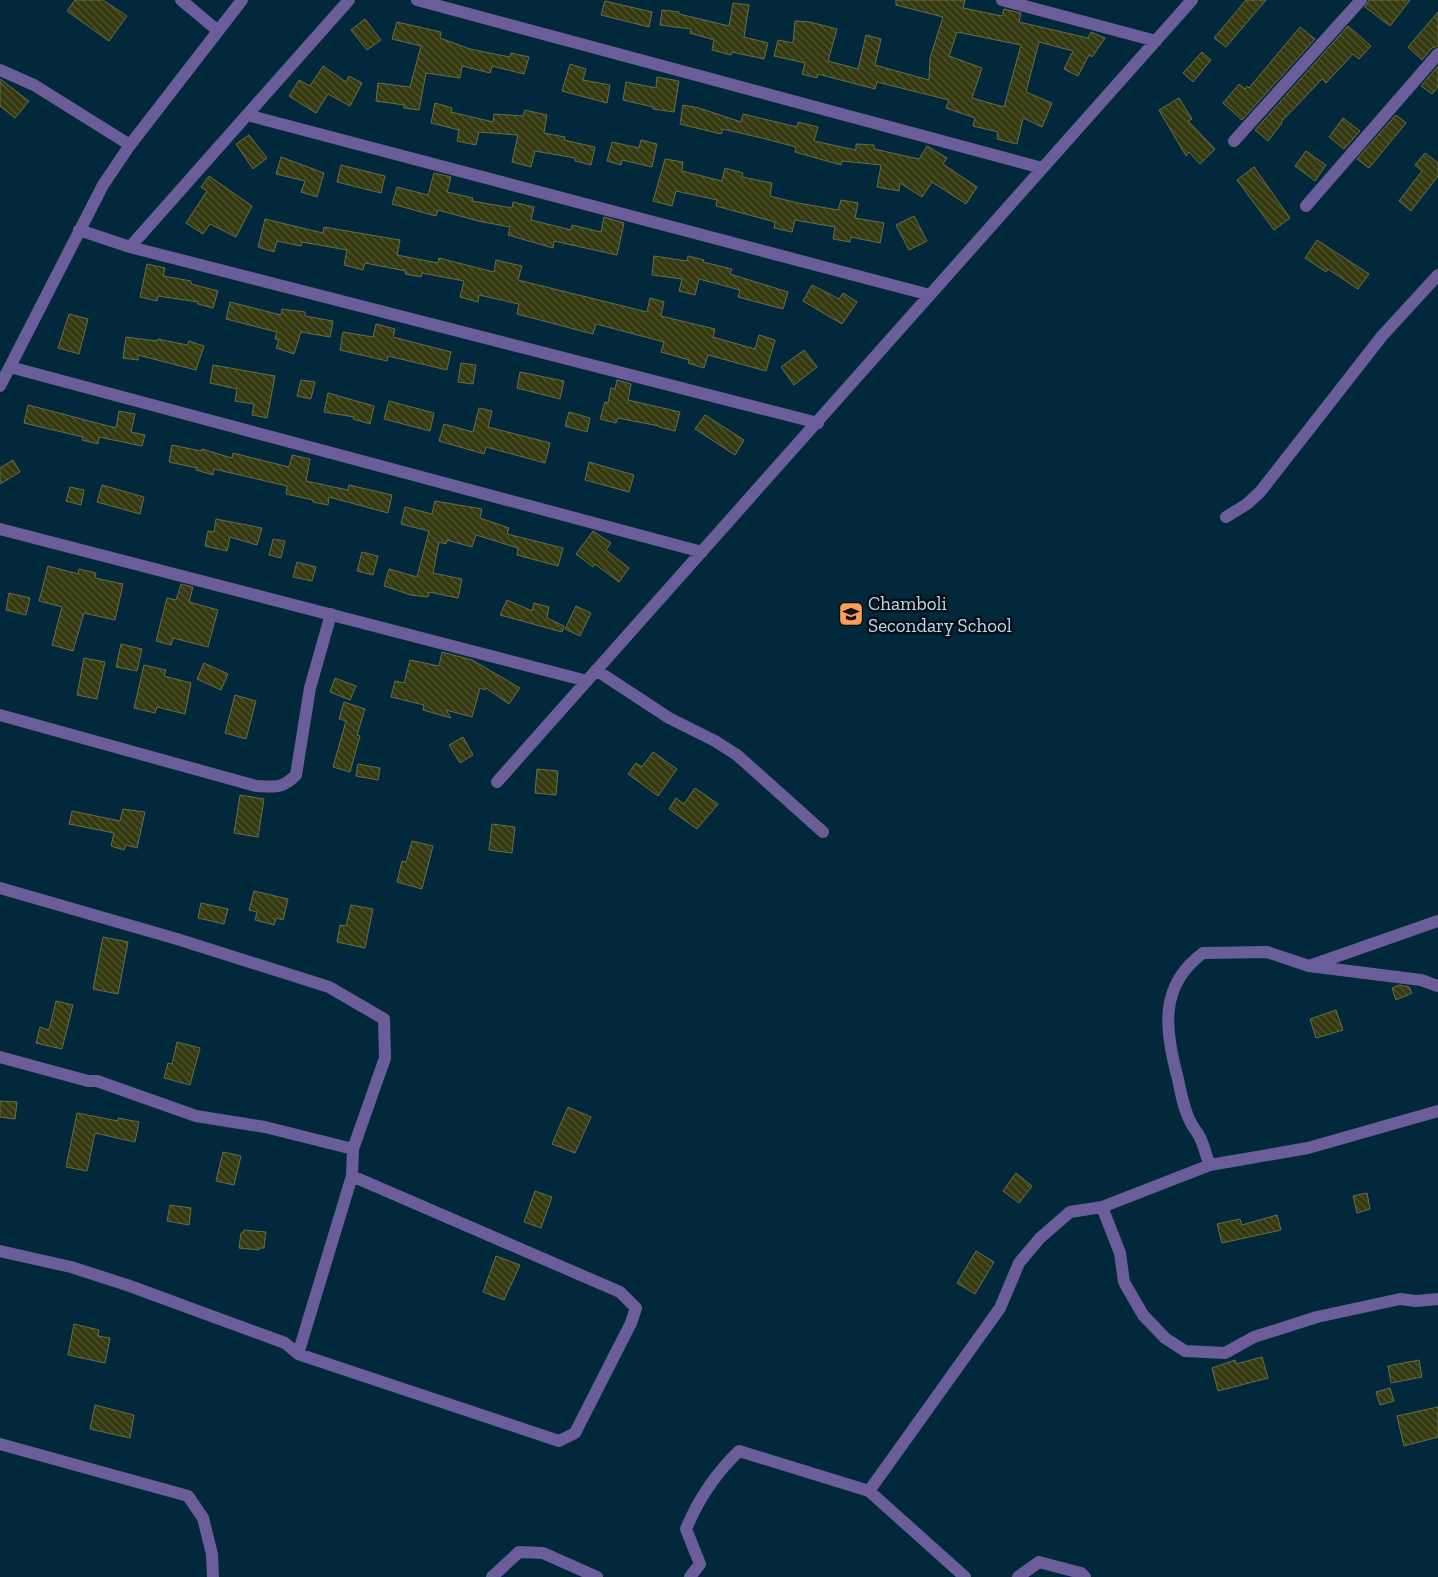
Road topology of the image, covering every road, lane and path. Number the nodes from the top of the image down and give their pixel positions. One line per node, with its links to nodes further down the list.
1 (181, 0): 8 (street)
2 (242, 0): 8 (street)
3 (348, 0): 12 (street)
4 (417, 0): 15 (street)
5 (1002, 0): 9 (street)
6 (1192, 0): 9 (street)
7 (1361, 0): 13 (street)
8 (217, 30): 14 (street)
9 (1156, 41): 15 (street)
10 (1438, 54): 16 (street)
11 (0, 70): 14 (street)
12 (247, 115): 18 (street); 20 (street)
13 (1234, 141)
14 (130, 145): 17 (street)
15 (1042, 168): 20 (street)
16 (1306, 206)
17 (79, 230): 18 (street); 21 (street)
18 (130, 247): 23 (street)
19 (1438, 275): 24 (street)
20 (930, 295): 23 (street)
21 (10, 367): 22 (street); 26 (street)
22 (0, 386)
23 (818, 423): 26 (street)
24 (1226, 517)
25 (0, 529): 27 (street)
26 (702, 552): 28 (street)
27 (331, 614): 29 (street); 30 (street)
28 (596, 670): 29 (street); 32 (street)
29 (586, 681): 31 (street)
30 (0, 716)
31 (497, 782)
32 (823, 832)
33 (0, 888): 39 (street)
34 (1438, 921): 35 (street)
35 (1309, 966): 36 (street); 40 (street)
36 (1438, 986)
37 (0, 1057): 39 (street)
38 (1438, 1111): 40 (street)
39 (353, 1149): 41 (street)
40 (1210, 1165): 42 (street)
41 (352, 1176): 45 (street); 45 (street)
42 (1102, 1207): 44 (street); 47 (street)
43 (0, 1251): 45 (street)
44 (1438, 1299)
45 (298, 1354)
46 (0, 1444): 48 (street)
47 (869, 1491): 51 (street); 52 (street)
48 (213, 1577)
49 (492, 1577): 50 (street)
50 (597, 1577)
51 (690, 1577)
52 (965, 1577)
53 (1018, 1577): 54 (street)
54 (1085, 1577)

